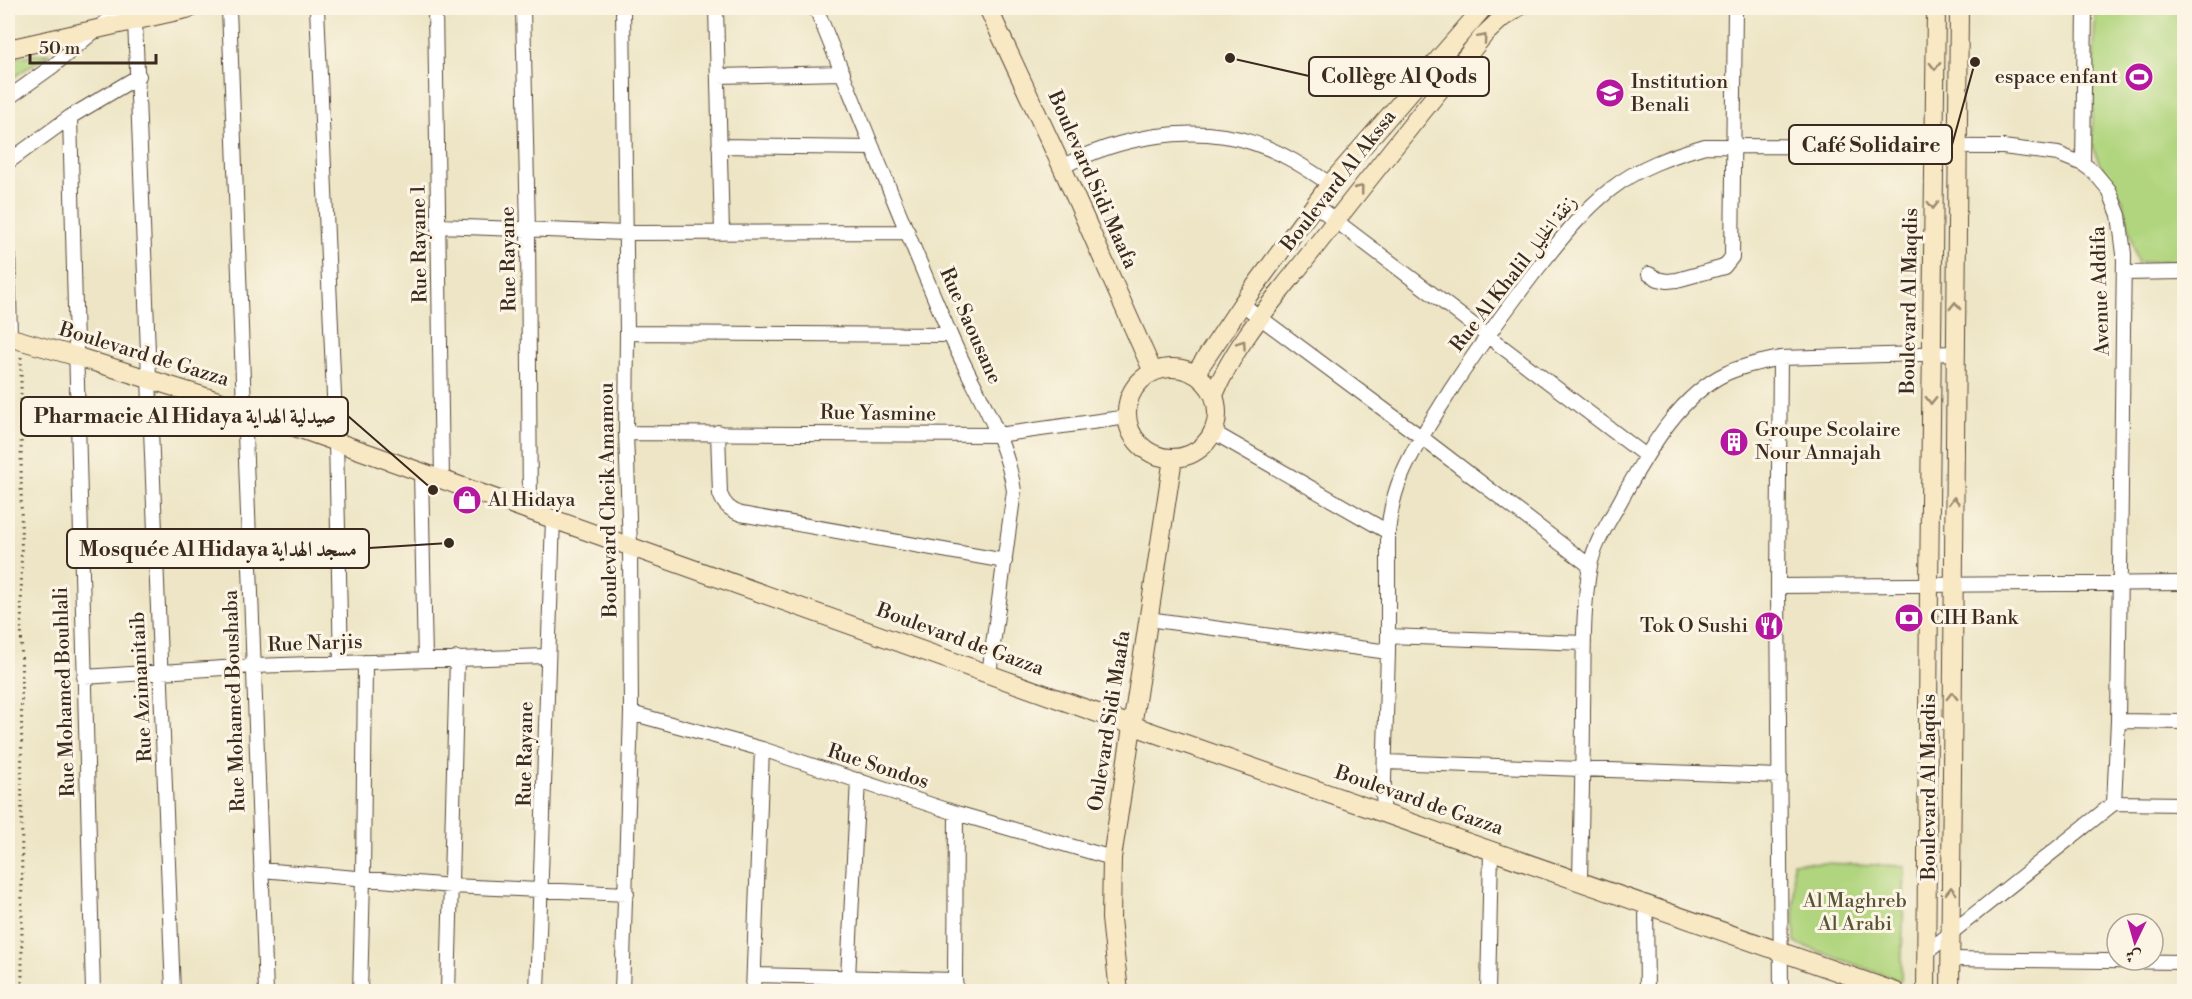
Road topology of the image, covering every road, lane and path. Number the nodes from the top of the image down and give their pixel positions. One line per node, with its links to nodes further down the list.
1 (191, 8): 16 (street)
2 (230, 8): 58 (street, Rue Mohamed Boushaba)
3 (317, 8): 65 (street)
4 (435, 8): 35 (street, Rue Rayane 1)
5 (523, 8): 36 (street, Rue Rayane)
6 (622, 8): 39 (street, Boulevard Cheik Amamou)
7 (716, 8): 21 (street)
8 (816, 8): 19 (street, Rue Saousane)
9 (988, 8): 31 (street, Boulevard Sidi Maafa)
10 (1483, 8): 32 (street)
11 (1515, 8): 34 (street, Boulevard Al Akssa, one-way to 11)
12 (1735, 8): 24 (street)
13 (1936, 8): 26 (street, Boulevard Al Maqdis, one-way to 26)
14 (1959, 8): 27 (street, Boulevard Al Maqdis)
15 (2085, 8): 30 (street)
16 (129, 14): 17 (street); 20 (street, Rue Azimanitaib)
17 (97, 30): 18 (street); 22 (street)
18 (8, 49)
19 (843, 73): 21 (street); 28 (street, Rue Saousane)
20 (139, 76): 23 (street); 56 (street, Rue Azimanitaib)
21 (718, 76): 25 (street)
22 (8, 98)
23 (70, 117): 29 (street); 52 (street, Rue Mohamed Bouhlali)
24 (1733, 145): 26 (street, Rue Al Khalil زنقة الخليل); 43 (street); 48 (street, Rue Al Khalil زنقة الخليل)
25 (719, 146): 28 (street); 37 (street)
26 (1934, 146): 27 (street, Avenue Addifa); 51 (street, Boulevard Al Maqdis, one-way to 51)
27 (1957, 147): 30 (street, Avenue Addifa); 50 (street, Boulevard Al Maqdis, one-way to 27)
28 (873, 148): 38 (street, Rue Saousane)
29 (8, 162)
30 (2083, 164): 42 (street, Avenue Addifa)
31 (1062, 167): 32 (street); 54 (street, Boulevard Sidi Maafa)
32 (1330, 184): 33 (street)
33 (1316, 205): 34 (street); 44 (street)
34 (1335, 221): 45 (street, Boulevard Al Akssa); 48 (street)
35 (439, 226): 36 (street); 69 (street, Rue Rayane 1)
36 (528, 230): 39 (street); 70 (street, Rue Rayane)
37 (722, 232): 38 (street); 39 (street)
38 (908, 232): 47 (street, Rue Saousane)
39 (625, 233): 46 (street, Boulevard Cheik Amamou)
40 (8, 250): 49 (street)
41 (2184, 272): 42 (street)
42 (2124, 273): 76 (street, Avenue Addifa)
43 (1649, 274)
44 (1242, 304): 45 (street); 55 (street)
45 (1260, 319): 57 (street, Boulevard Al Akssa, one-way to 45); 64 (street)
46 (627, 333): 47 (street); 62 (street, Boulevard Cheik Amamou)
47 (950, 334): 63 (street, Rue Saousane)
48 (1486, 335): 64 (street, Rue Al Khalil زنقة الخليل); 66 (street)
49 (13, 339): 52 (street, Boulevard de Gazza); 124 (path)
50 (1955, 353): 51 (street); 78 (street, Boulevard Al Maqdis, one-way to 50)
51 (1932, 354): 53 (street); 80 (street, Boulevard Al Maqdis, one-way to 80)
52 (75, 356): 56 (street, Boulevard de Gazza); 93 (street, Rue Mohamed Bouhlali)
53 (1780, 358): 66 (street); 79 (street)
54 (1153, 372): 55 (street); 59 (street)
55 (1195, 374): 57 (street)
56 (150, 381): 58 (street, Boulevard de Gazza); 91 (street, Rue Azimanitaib)
57 (1214, 395): 61 (street)
58 (244, 409): 65 (street, Boulevard de Gazza); 90 (street, Rue Mohamed Boushaba)
59 (1128, 417): 63 (street, Rue Yasmine); 67 (street)
60 (718, 432): 62 (street, Rue Yasmine); 63 (street, Rue Yasmine); 74 (street)
61 (1213, 432): 67 (street); 72 (street)
62 (626, 433): 73 (street, Boulevard Cheik Amamou)
63 (998, 435): 74 (street, Rue Saousane)
64 (1421, 437): 72 (street, Rue Al Khalil زنقة الخليل); 75 (street)
65 (336, 441): 68 (street, Boulevard de Gazza); 89 (street)
66 (1646, 456): 75 (street)
67 (1173, 458): 81 (street, Oulevard Sidi Maafa)
68 (421, 472): 69 (street, Boulevard de Gazza); 87 (street)
69 (442, 479): 70 (street, Boulevard de Gazza)
70 (530, 511): 71 (street, Boulevard de Gazza)
71 (553, 518): 73 (street, Boulevard de Gazza); 85 (street, Rue Rayane)
72 (1388, 532): 82 (street, Rue Al Khalil زنقة الخليل)
73 (630, 546): 92 (street, Boulevard de Gazza); 94 (street, Boulevard Cheik Amamou)
74 (1005, 561): 92 (street, Rue Saousane)
75 (1590, 566): 83 (street)
76 (2119, 582): 77 (street); 78 (street); 95 (street, Avenue Addifa)
77 (2184, 583)
78 (1953, 585): 80 (street); 116 (street, Boulevard Al Maqdis, one-way to 78)
79 (1778, 586): 80 (street); 101 (street)
80 (1929, 586): 118 (street, Boulevard Al Maqdis)
81 (1148, 619): 84 (street); 97 (street, Oulevard Sidi Maafa)
82 (1388, 636): 83 (street); 84 (street, Rue Al Khalil زنقة الخليل)
83 (1584, 643): 100 (street)
84 (1388, 652): 99 (street, Rue Al Khalil زنقة الخليل)
85 (548, 656): 86 (street, Rue Narjis); 113 (street, Rue Rayane)
86 (457, 658): 87 (street, Rue Narjis); 112 (street)
87 (425, 659): 88 (street, Rue Narjis)
88 (365, 662): 89 (street, Rue Narjis); 110 (street)
89 (341, 663): 90 (street, Rue Narjis)
90 (254, 666): 91 (street, Rue Narjis); 109 (street, Rue Mohamed Boushaba)
91 (161, 672): 93 (street, Rue Narjis); 126 (street, Rue Azimanitaib)
92 (989, 674): 97 (street, Boulevard de Gazza)
93 (84, 676): 125 (street, Rue Mohamed Bouhlali)
94 (631, 713): 98 (street, Rue Sondos); 114 (street, Boulevard Cheik Amamou)
95 (2118, 721): 96 (street); 103 (street, Avenue Addifa)
96 (2184, 722)
97 (1134, 726): 105 (street, Boulevard de Gazza); 108 (street, Oulevard Sidi Maafa)
98 (762, 749): 102 (street, Rue Sondos); 121 (street)
99 (1385, 762): 100 (street); 105 (street, Rue Al Khalil زنقة الخليل)
100 (1582, 768): 101 (street); 111 (street)
101 (1780, 776): 117 (street)
102 (858, 780): 106 (street, Rue Sondos); 122 (street)
103 (2114, 803): 104 (street); 116 (street)
104 (2184, 804)
105 (1383, 812): 107 (street, Boulevard de Gazza)
106 (956, 813): 108 (street, Rue Sondos); 123 (street)
107 (1491, 850): 111 (street, Boulevard de Gazza); 134 (street)
108 (1112, 858): 133 (street, Oulevard Sidi Maafa)
109 (261, 870): 110 (street); 127 (street, Rue Mohamed Boushaba)
110 (363, 878): 112 (street); 128 (street)
111 (1580, 881): 115 (street, Boulevard de Gazza)
112 (452, 886): 113 (street); 129 (street)
113 (542, 892): 114 (street); 130 (street, Rue Rayane)
114 (627, 894): 131 (street, Boulevard Cheik Amamou)
115 (1646, 905): 117 (street, Boulevard de Gazza); 135 (street)
116 (1951, 935): 118 (street); 119 (street, Boulevard Al Maqdis)
117 (1782, 952): 136 (street); 137 (street, Boulevard de Gazza)
118 (1927, 952): 138 (street, Boulevard Al Maqdis)
119 (1950, 959): 120 (street); 139 (street, Boulevard Al Maqdis)
120 (2184, 962)
121 (754, 975): 122 (street); 132 (street)
122 (848, 977): 123 (street)
123 (956, 986)
124 (22, 992)
125 (93, 992)
126 (173, 992)
127 (266, 992)
128 (360, 992)
129 (448, 992)
130 (537, 992)
131 (622, 992)
132 (753, 992)
133 (1119, 992)
134 (1488, 992)
135 (1647, 992)
136 (1781, 992)
137 (1896, 992)
138 (1926, 992)
139 (1950, 992)

